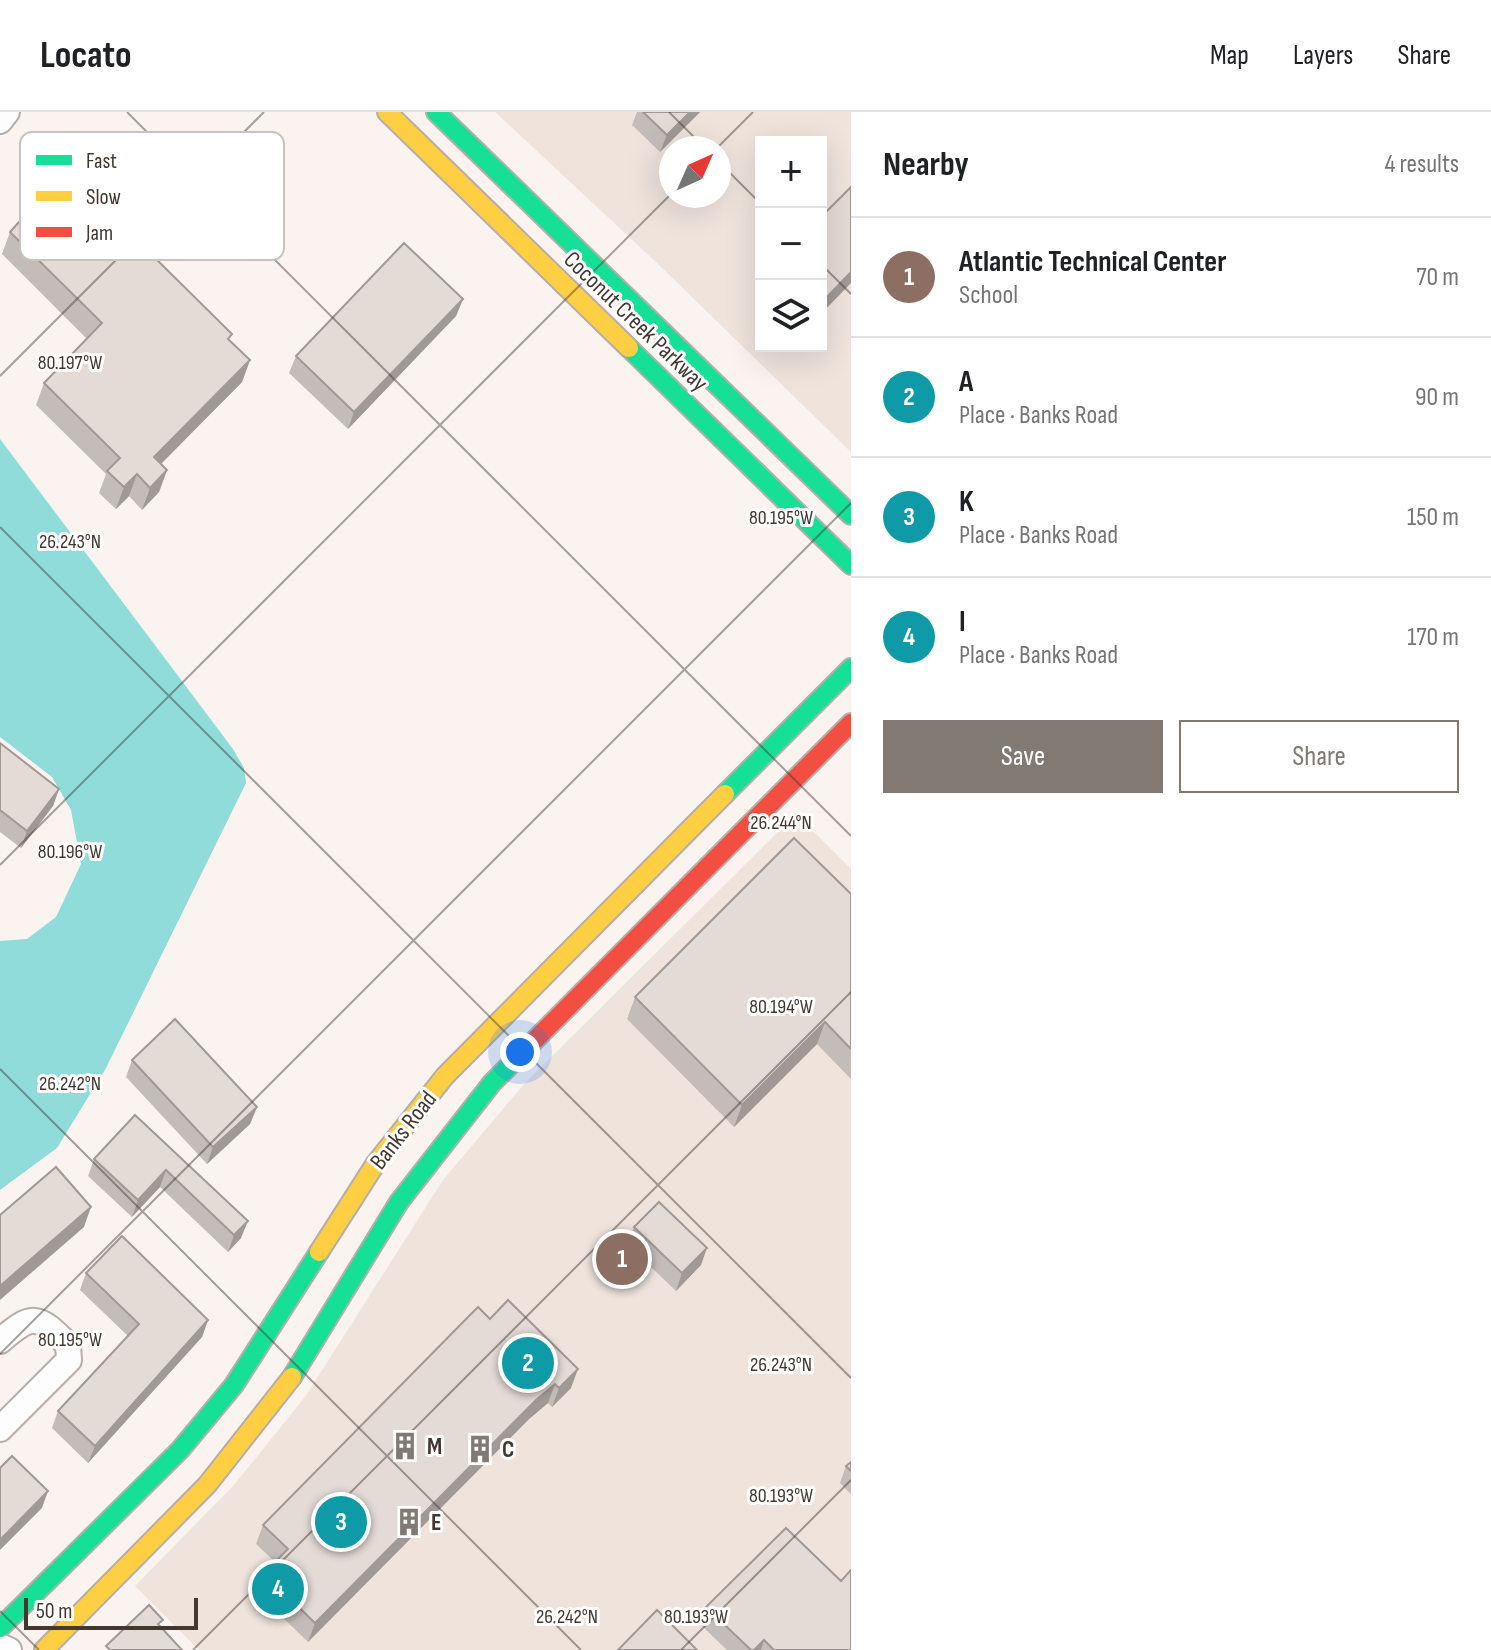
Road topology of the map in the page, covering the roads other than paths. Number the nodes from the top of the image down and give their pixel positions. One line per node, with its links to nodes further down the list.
1 (7, 112): 4 (street)
2 (387, 112): 6 (street, Coconut Creek Parkway)
3 (436, 112): 5 (street, Coconut Creek Parkway)
4 (0, 121)
5 (851, 515)
6 (851, 565)
7 (851, 668): 11 (street, Banks Road)
8 (851, 723): 14 (street, Banks Road)
9 (0, 1341): 10 (street)
10 (0, 1429)
11 (0, 1628)
12 (0, 1646): 13 (street)
13 (9, 1650)
14 (44, 1650)

